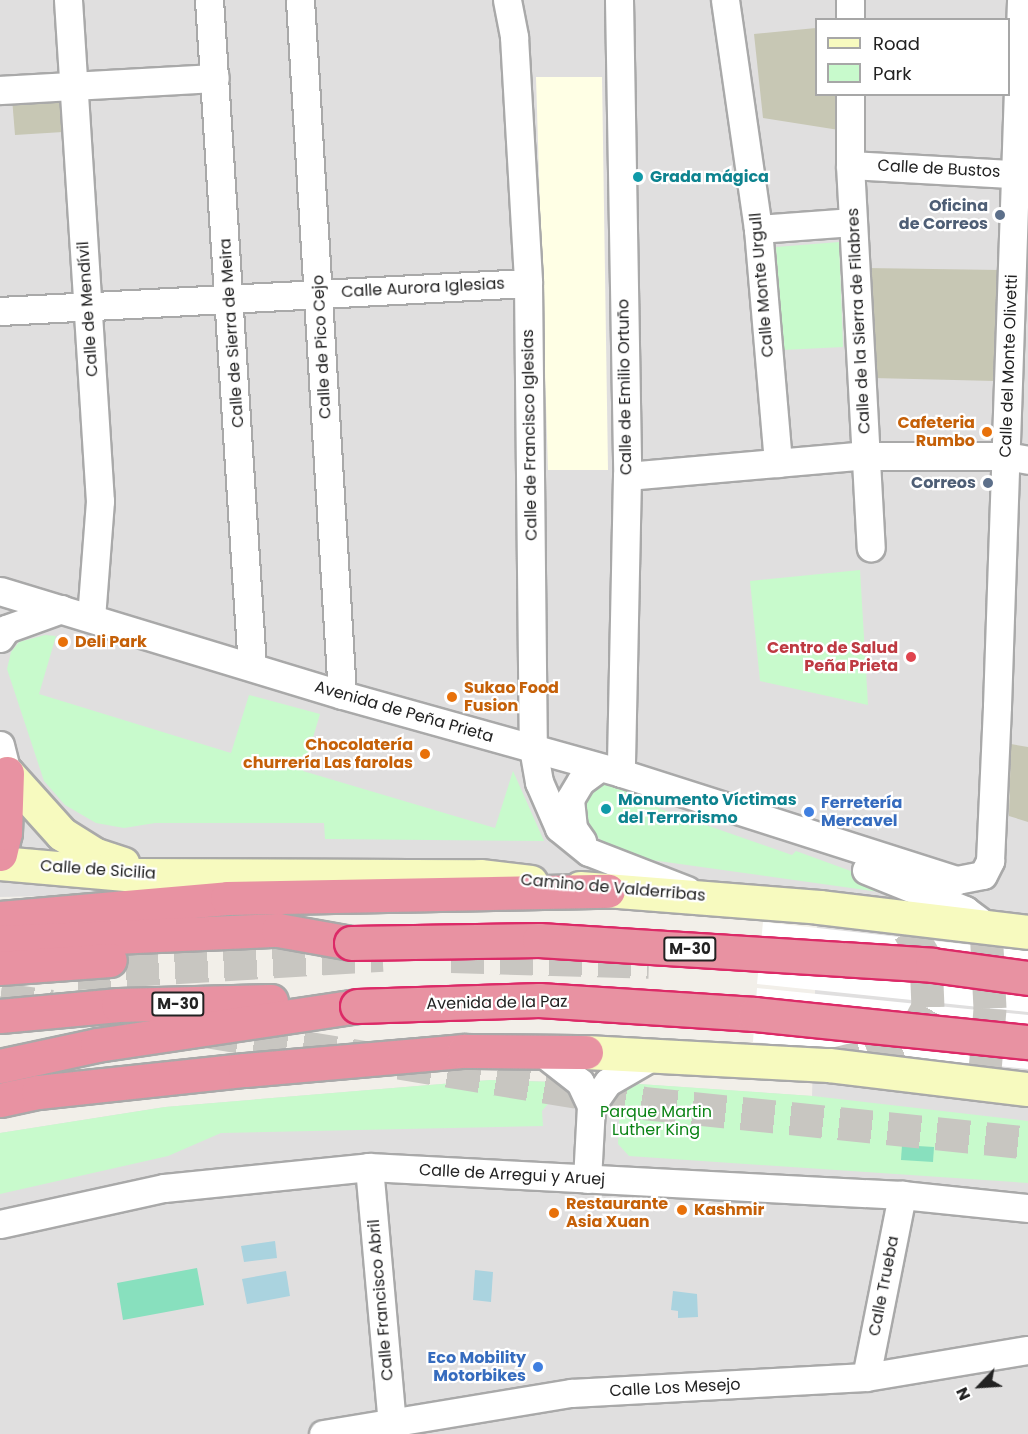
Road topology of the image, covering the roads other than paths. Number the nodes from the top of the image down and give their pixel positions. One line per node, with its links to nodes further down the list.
1 (68, 0): 12 (street, Calle de Mendívil)
2 (209, 0): 11 (street, Calle de Sierra de Meira)
3 (300, 0): 20 (street, Calle de Pico Cejo)
4 (507, 0): 19 (street, Calle de Francisco Iglesias)
5 (619, 0): 6 (street); 27 (street, Calle de Emilio Ortuño)
6 (625, 0)
7 (725, 0): 18 (street, Calle Monte Urgull)
8 (850, 0): 10 (street)
9 (1021, 0): 16 (street, Calle del Monte Olivetti)
10 (850, 18)
11 (215, 78): 12 (street); 21 (street, Calle de Sierra de Meira)
12 (72, 84): 13 (street); 22 (street, Calle de Mendívil)
13 (0, 90)
14 (850, 96): 15 (street, Calle de la Sierra de Filabres)
15 (850, 165): 16 (street, Calle de Bustos); 17 (street, Calle de la Sierra de Filabres)
16 (1022, 174): 25 (street, Calle del Monte Olivetti)
17 (853, 222): 18 (street); 24 (street, Calle de la Sierra de Filabres)
18 (758, 229): 26 (street, Calle Monte Urgull)
19 (528, 283): 20 (street, Calle Aurora Iglesias); 35 (street, Calle de Francisco Iglesias)
20 (318, 293): 21 (street, Calle Aurora Iglesias); 34 (street, Calle de Pico Cejo)
21 (230, 297): 22 (street, Calle Aurora Iglesias); 33 (street, Calle de Sierra de Meira)
22 (88, 307): 23 (street, Calle Aurora Iglesias); 31 (street, Calle de Mendívil)
23 (0, 311)
24 (866, 456): 25 (street); 26 (street); 28 (street, Calle de la Sierra de Filabres)
25 (1017, 458): 43 (street, Calle del Monte Olivetti)
26 (778, 463): 27 (street)
27 (627, 476): 37 (street, Calle de Emilio Ortuño)
28 (871, 547)
29 (4, 595): 30 (street, Avenida de Peña Prieta)
30 (62, 609): 31 (street, Avenida de Peña Prieta); 32 (street)
31 (91, 618): 33 (street, Avenida de Peña Prieta)
32 (0, 638)
33 (252, 667): 34 (street, Avenida de Peña Prieta)
34 (342, 695): 35 (street, Avenida de Peña Prieta)
35 (533, 748): 37 (street, Avenida de Peña Prieta); 39 (street, Calle de Francisco Iglesias)
36 (2, 770): 40 (highway); 42 (main road)
37 (610, 771): 38 (street, Avenida de Peña Prieta); 39 (street)
38 (808, 834): 43 (street, Avenida de Peña Prieta); 47 (street, Avenida de Peña Prieta)
39 (589, 852): 45 (street, Calle de Francisco Iglesias)
40 (0, 854)
41 (0, 863): 42 (main road, Calle de Sicilia)
42 (196, 874): 44 (main road, Camino de Valderribas)
43 (983, 875)
44 (608, 891): 45 (main road, Camino de Valderribas); 46 (highway)
45 (702, 896): 47 (main road, Camino de Valderribas)
46 (0, 918)
47 (986, 926): 48 (main road, Camino de Valderribas)
48 (1028, 932)
49 (0, 942): 50 (highway, M-30)
50 (351, 943): 51 (highway, M-30); 52 (highway, M-30, bridge)
51 (0, 968)
52 (1028, 978)
53 (357, 1006): 54 (highway, Avenida de la Paz / M-30); 55 (highway, Avenida de la Paz / M-30, bridge); 59 (highway)
54 (0, 1016)
55 (1028, 1042)
56 (539, 1050): 57 (highway); 62 (highway); 64 (street)
57 (586, 1052): 58 (main road)
58 (653, 1056): 61 (main road); 64 (street)
59 (0, 1066)
60 (0, 1086): 62 (highway)
61 (1028, 1089)
62 (38, 1092): 63 (highway)
63 (0, 1100)
64 (591, 1106): 66 (street)
65 (369, 1167): 66 (street, Calle de Arregui y Aruej); 69 (street, Calle de Arregui y Aruej); 72 (street, Calle Francisco Abril)
66 (587, 1179): 67 (street, Calle de Arregui y Aruej)
67 (902, 1195): 68 (street, Calle de Arregui y Aruej); 71 (street, Calle Trueba)
68 (1028, 1209)
69 (0, 1224)
70 (1028, 1350): 71 (street, Calle Los Mesejo)
71 (866, 1377): 72 (street, Calle Los Mesejo)
72 (392, 1429): 73 (street, Calle Los Mesejo)
73 (322, 1434)

